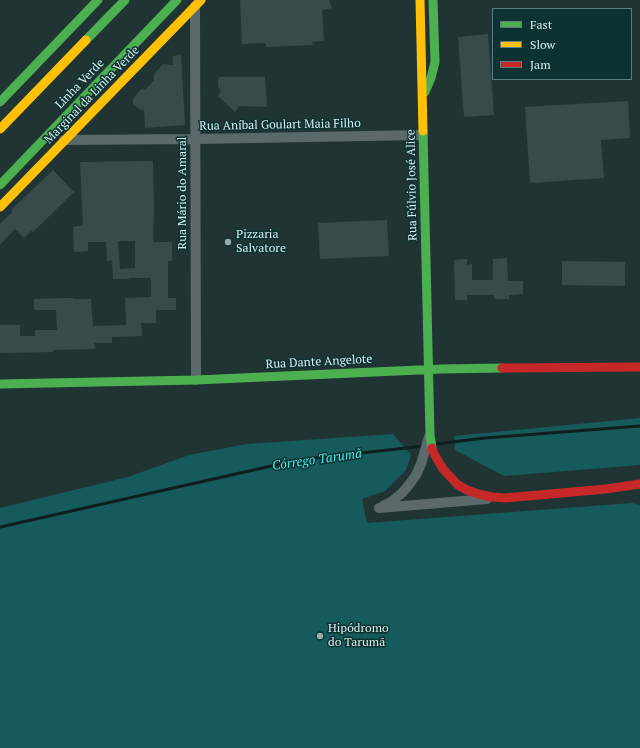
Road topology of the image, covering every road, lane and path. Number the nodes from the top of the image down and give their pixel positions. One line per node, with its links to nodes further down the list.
1 (98, 0): 9 (main road)
2 (124, 0): 10 (main road)
3 (177, 0): 14 (main road, Linha Verde)
4 (411, 0): 8 (main road)
5 (420, 0): 8 (main road, Rua Fúlvio José Alice)
6 (433, 0): 8 (main road)
7 (198, 3): 12 (street, Rua Mário do Amaral); 13 (main road, Marginal da Linha Verde)
8 (423, 99): 11 (main road, Rua Fúlvio José Alice)
9 (0, 102)
10 (0, 129)
11 (423, 135): 12 (street, Rua Aníbal Goulart Maia Filho); 17 (main road, Rua Fúlvio José Alice)
12 (196, 139): 13 (street, Rua Aníbal Goulart Maia Filho); 18 (street, Rua Mário do Amaral)
13 (64, 140): 15 (main road, Marginal da Linha Verde)
14 (0, 185)
15 (0, 207)
16 (640, 367): 17 (main road, Rua Dante Angelote)
17 (428, 370): 18 (main road, Rua Dante Angelote); 20 (main road, Rua Fúlvio José Alice)
18 (196, 380): 19 (main road, Rua Dante Angelote)
19 (0, 384)
20 (430, 435): 21 (street)
21 (429, 452): 25 (main road); 25 (street)
22 (640, 484): 23 (main road)
23 (606, 489): 24 (main road); 25 (main road)
24 (640, 492)
25 (505, 498)

